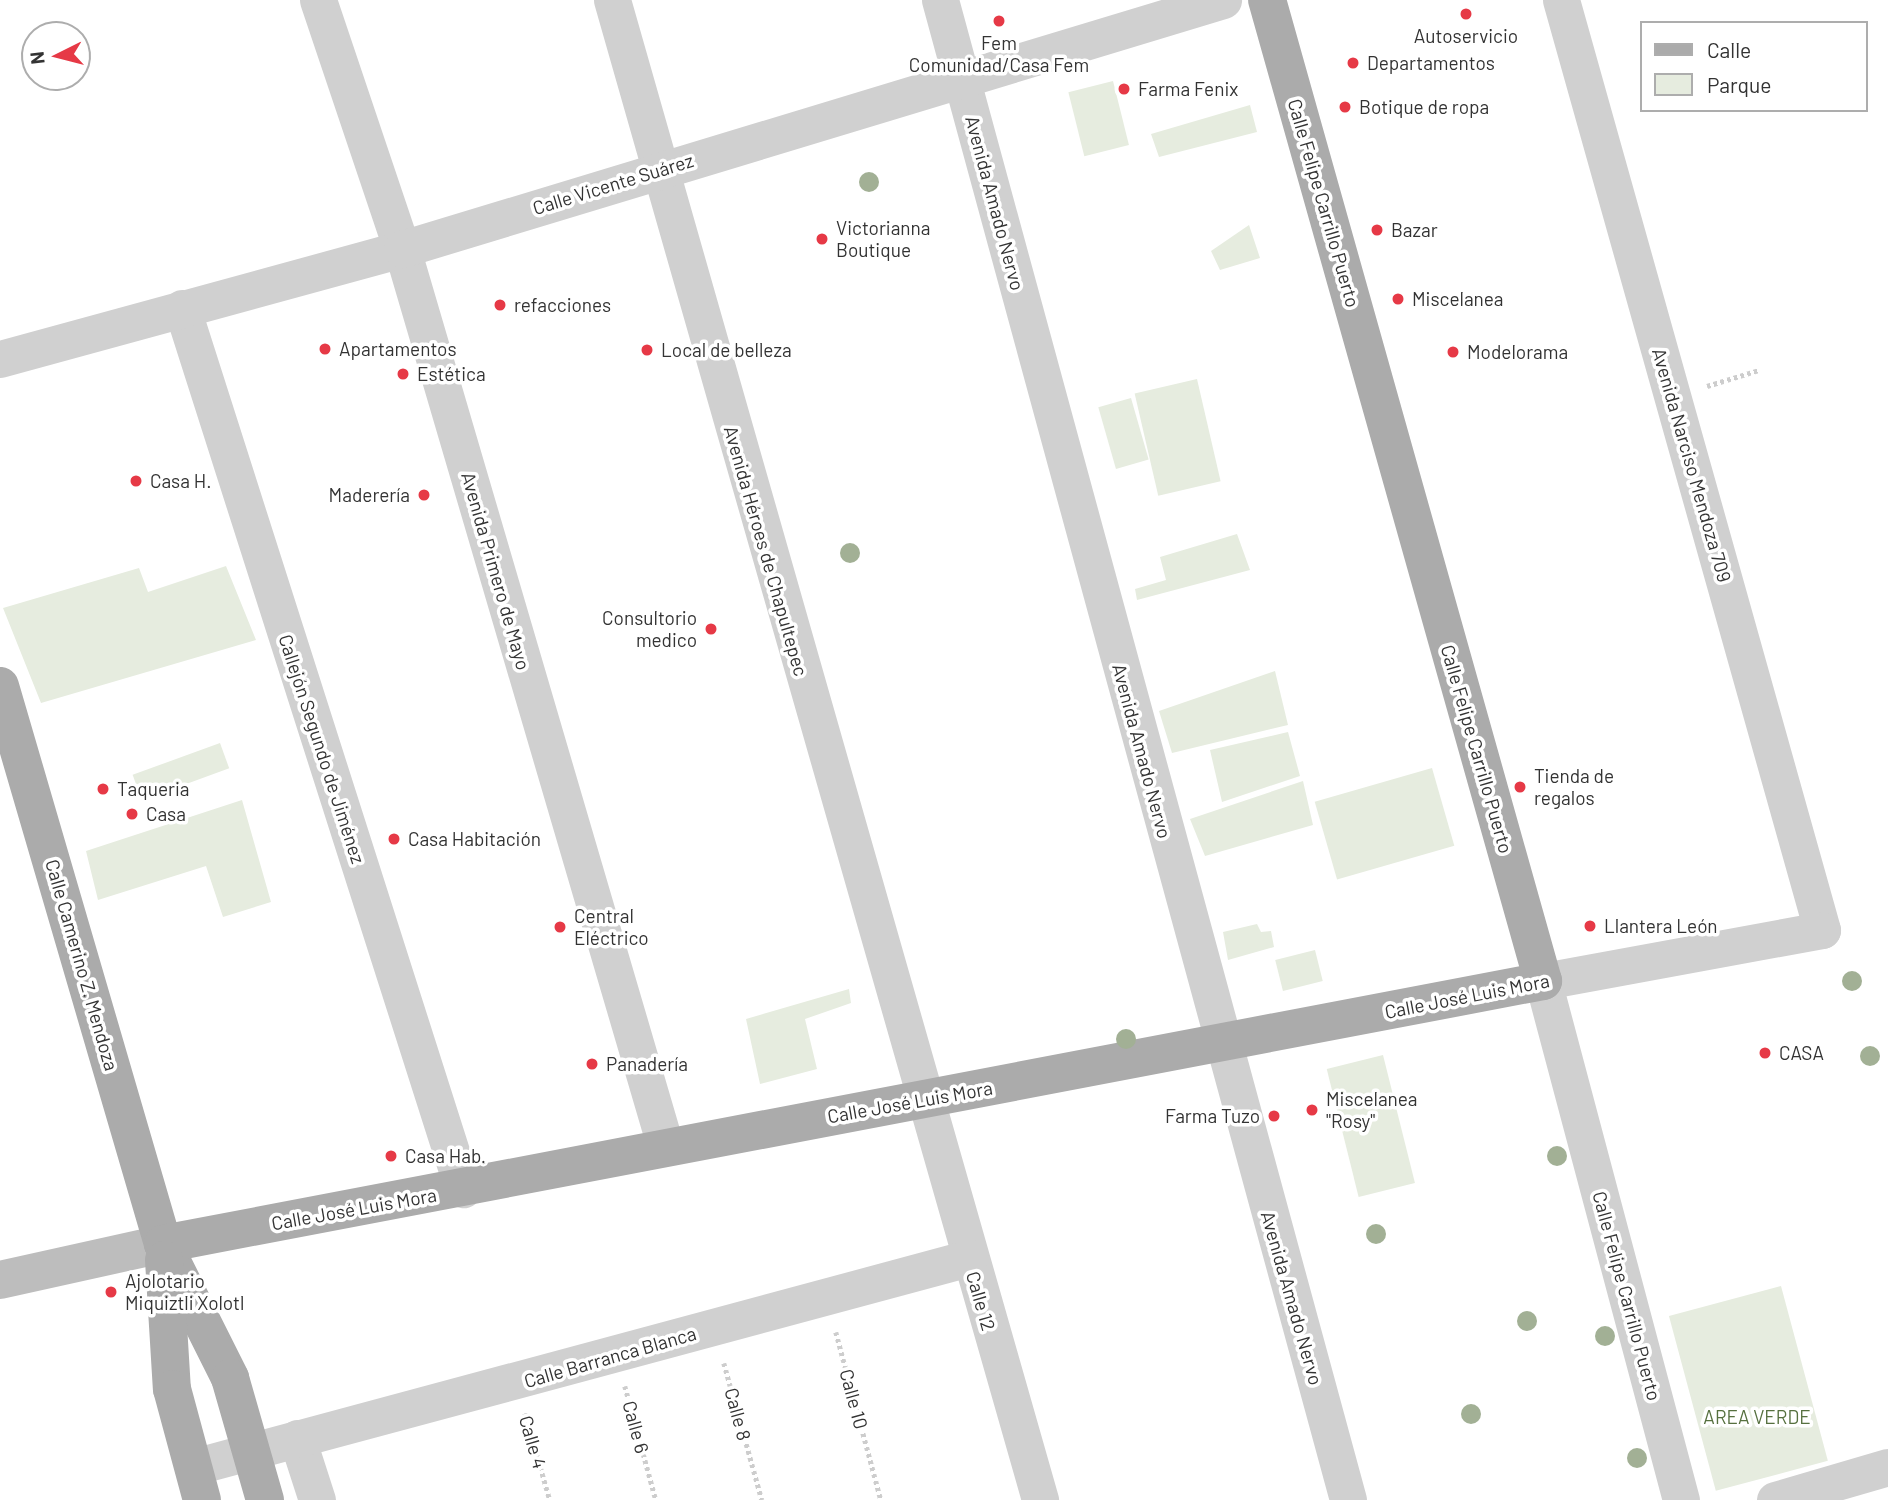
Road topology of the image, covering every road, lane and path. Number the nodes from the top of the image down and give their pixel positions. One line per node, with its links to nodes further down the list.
1 (318, 0): 9 (street, Avenida Primero de Mayo)
2 (612, 0): 8 (street, Avenida Héroes de Chapultepec)
3 (940, 0): 7 (street, Avenida Amado Nervo)
4 (1223, 0): 7 (street, Calle Vicente Suárez)
5 (1266, 0): 16 (main road, Calle Felipe Carrillo Puerto)
6 (1561, 0): 15 (street, Avenida Narciso Mendoza 709)
7 (961, 75): 8 (street, Calle Vicente Suárez); 17 (street, Avenida Amado Nervo)
8 (658, 170): 9 (street, Calle Vicente Suárez); 18 (street, Avenida Héroes de Chapultepec)
9 (402, 250): 10 (street, Calle Vicente Suárez); 19 (street, Avenida Primero de Mayo)
10 (182, 308): 11 (street, Calle Vicente Suárez); 20 (street, Callejón Segundo de Jiménez)
11 (0, 359)
12 (1759, 370): 13 (path)
13 (1706, 386)
14 (0, 686): 21 (main road, Calle Camerino Z. Mendoza)
15 (1822, 930): 16 (street, Calle José Luis Mora)
16 (1543, 981): 17 (main road, Calle José Luis Mora); 40 (street, Calle Felipe Carrillo Puerto)
17 (1220, 1043): 18 (main road, Calle José Luis Mora); 39 (street, Avenida Amado Nervo)
18 (922, 1101): 19 (main road, Calle José Luis Mora); 22 (street, Calle 12)
19 (665, 1146): 20 (main road, Calle José Luis Mora)
20 (463, 1189): 21 (main road, Calle José Luis Mora)
21 (163, 1244): 23 (street, Calle José Luis Mora); 29 (main road); 31 (main road)
22 (969, 1258): 24 (street, Calle Barranca Blanca); 38 (street, Calle 12)
23 (0, 1280)
24 (827, 1297): 25 (street, Calle Barranca Blanca); 37 (path, Calle 10)
25 (715, 1327): 26 (street, Calle Barranca Blanca); 36 (path, Calle 8)
26 (617, 1355): 27 (street, Calle Barranca Blanca); 35 (path, Calle 6)
27 (517, 1384): 28 (street, Calle Barranca Blanca); 34 (path, Calle 4)
28 (298, 1438): 29 (street, Calle Barranca Blanca); 33 (street)
29 (250, 1450): 31 (street, Calle Barranca Blanca); 32 (main road)
30 (1888, 1466): 41 (street)
31 (198, 1484)
32 (265, 1500)
33 (317, 1500)
34 (550, 1500)
35 (656, 1500)
36 (762, 1500)
37 (881, 1500)
38 (1040, 1500)
39 (1348, 1500)
40 (1681, 1500)
41 (1775, 1500)

